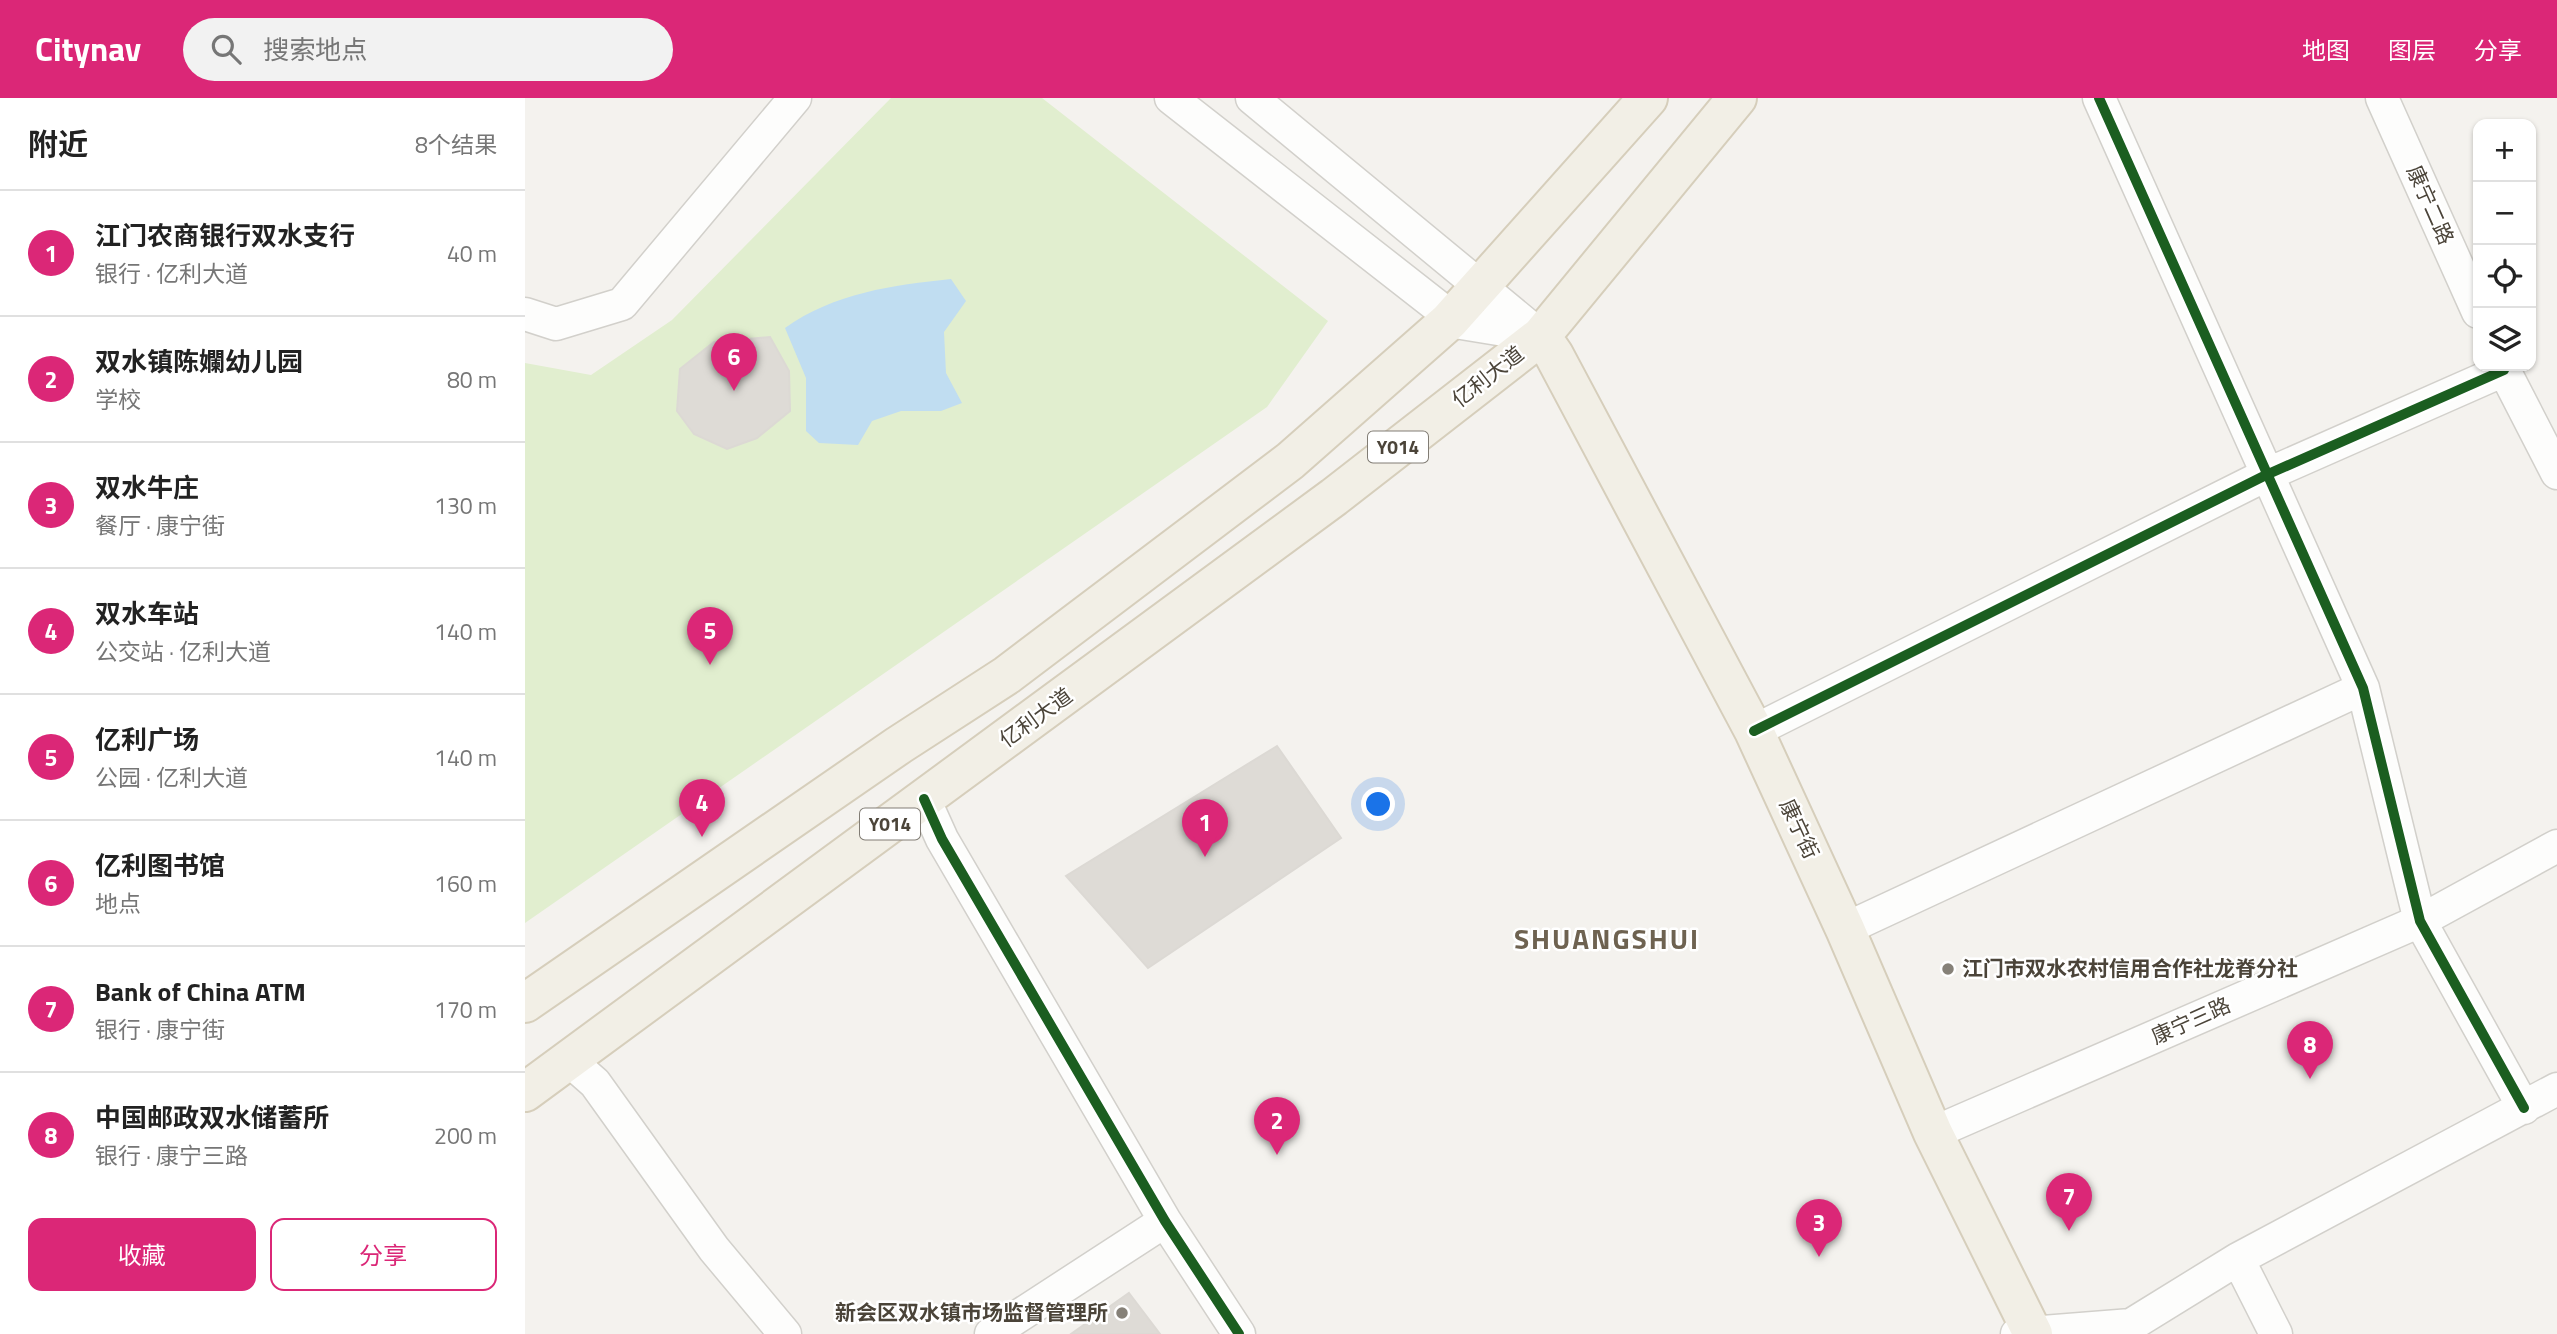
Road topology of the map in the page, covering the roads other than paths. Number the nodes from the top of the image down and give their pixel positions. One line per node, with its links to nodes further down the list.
1 (795, 98): 10 (street)
2 (1171, 98): 11 (street)
3 (1252, 98): 8 (street)
4 (1648, 98): 8 (main road)
5 (1737, 98): 12 (main road)
6 (2099, 98): 16 (street)
7 (2382, 98): 9 (street, 康宁二路)
8 (1477, 286): 11 (main road); 12 (street)
9 (2476, 308)
10 (525, 314)
11 (1449, 321): 12 (street); 17 (main road, Y014)
12 (1541, 336): 18 (main road, 亿利大道 / Y014); 20 (main road, 康宁街)
13 (2496, 371): 16 (street)
14 (2505, 371): 15 (street)
15 (2557, 473)
16 (2266, 475): 19 (street); 20 (street)
17 (1218, 516): 18 (main road); 25 (main road, Y014)
18 (1254, 556): 21 (main road, 亿利大道 / Y014)
19 (2363, 688): 23 (street); 24 (street)
20 (1754, 731): 24 (main road, 康宁街)
21 (925, 799): 26 (main road, 亿利大道 / Y014); 31 (street)
22 (2557, 846): 23 (street, 康宁三路)
23 (2420, 921): 29 (street); 30 (street, 康宁三路)
24 (1845, 929): 30 (main road, 康宁街)
25 (525, 1003)
26 (570, 1061): 28 (main road, 亿利大道 / Y014); 34 (street)
27 (2557, 1089): 29 (street)
28 (525, 1092)
29 (2524, 1108): 32 (street)
30 (1933, 1133): 33 (main road, 康宁街)
31 (1165, 1222): 35 (street); 36 (street)
32 (2238, 1259): 33 (street); 37 (street)
33 (2027, 1333)
34 (785, 1334)
35 (991, 1334)
36 (1238, 1334)
37 (2276, 1334)

